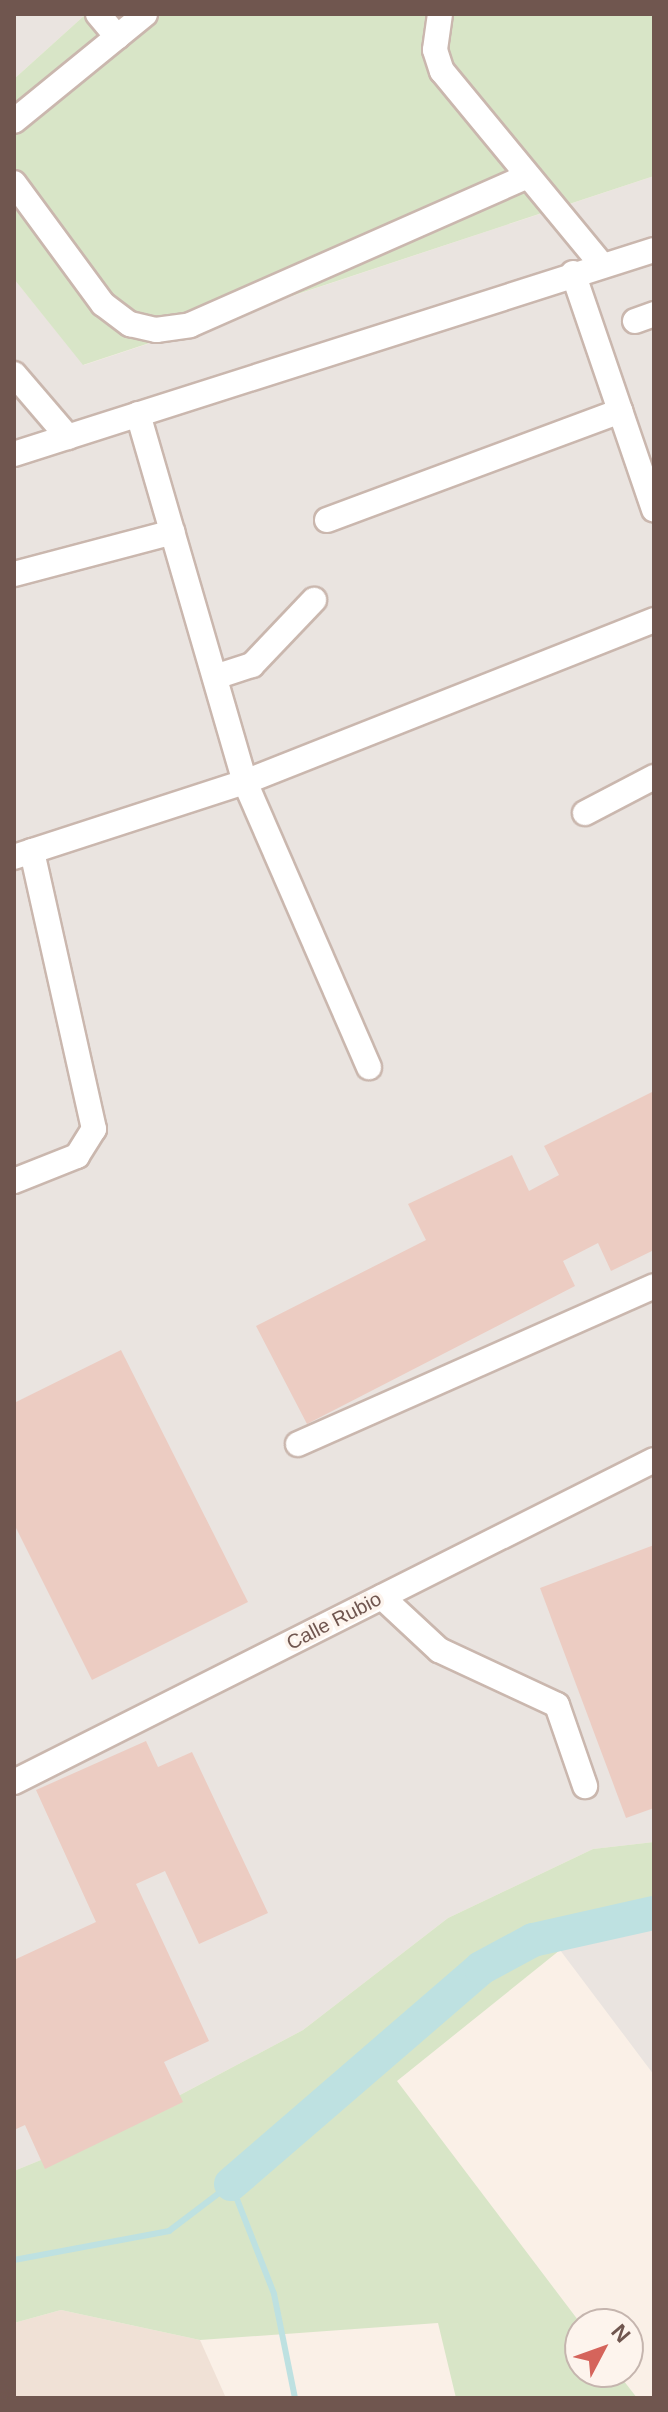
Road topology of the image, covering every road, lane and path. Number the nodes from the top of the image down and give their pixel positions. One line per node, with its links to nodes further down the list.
1 (98, 14): 4 (street)
2 (145, 14): 4 (street)
3 (440, 14): 6 (street)
4 (117, 37): 5 (street)
5 (14, 121)
6 (525, 177): 7 (street); 9 (street)
7 (14, 183)
8 (654, 250): 9 (street)
9 (602, 265): 10 (street)
10 (573, 273): 12 (street); 13 (street)
11 (14, 374): 14 (street)
12 (620, 411): 16 (street); 17 (street)
13 (138, 414): 14 (street); 18 (street)
14 (68, 437): 15 (street)
15 (14, 454)
16 (654, 510)
17 (327, 520)
18 (173, 532): 19 (street); 22 (street)
19 (14, 574)
20 (314, 600): 22 (street)
21 (654, 620): 24 (street)
22 (215, 677): 24 (street)
23 (654, 777): 25 (street)
24 (245, 782): 26 (street); 27 (street)
25 (585, 813)
26 (23, 854): 28 (street)
27 (369, 1067)
28 (14, 1181)
29 (654, 1286): 30 (street)
30 (298, 1444)
31 (654, 1460): 32 (street, Calle Rubio)
32 (382, 1597): 33 (street, Calle Rubio); 34 (street)
33 (14, 1782)
34 (585, 1786)

